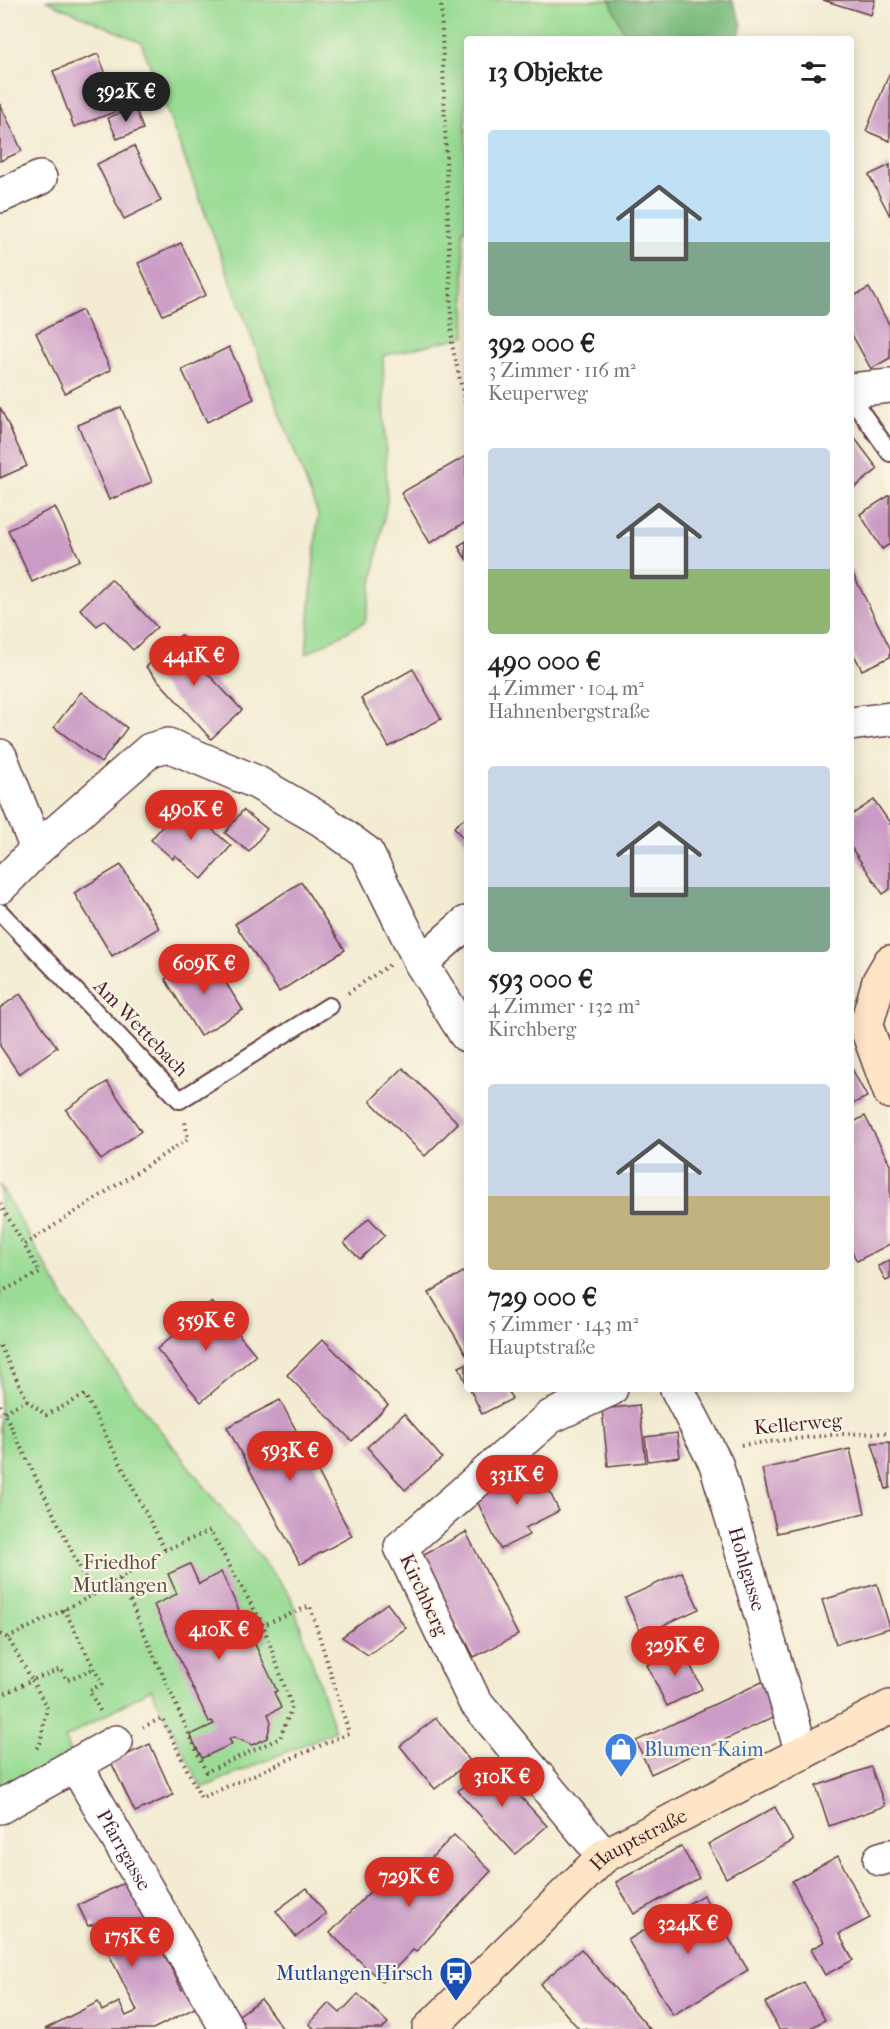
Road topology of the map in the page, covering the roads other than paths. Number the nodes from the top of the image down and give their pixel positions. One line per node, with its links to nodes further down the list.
1 (40, 178): 2 (street)
2 (0, 196)
3 (890, 386): 4 (street)
4 (854, 390)
5 (854, 402): 6 (lane)
6 (890, 453)
7 (890, 718): 8 (street)
8 (854, 723)
9 (0, 756): 10 (street)
10 (37, 849): 11 (street); 14 (street)
11 (0, 887)
12 (0, 912): 16 (lane, Am Wettebach)
13 (464, 925): 14 (street)
14 (418, 955): 18 (street)
15 (890, 962): 17 (street)
16 (329, 1006)
17 (858, 1028): 19 (street)
18 (464, 1032)
19 (890, 1092)
20 (604, 1392): 27 (street, Kirchberg)
21 (679, 1392): 24 (street, Hohlgasse)
22 (890, 1707): 24 (street, Hauptstraße)
23 (116, 1742): 25 (street)
24 (802, 1753): 27 (street, Hauptstraße)
25 (75, 1764): 26 (street); 28 (street, Pfarrgasse)
26 (0, 1807)
27 (604, 1856): 29 (street, Hauptstraße)
28 (227, 2029)
29 (429, 2029)

